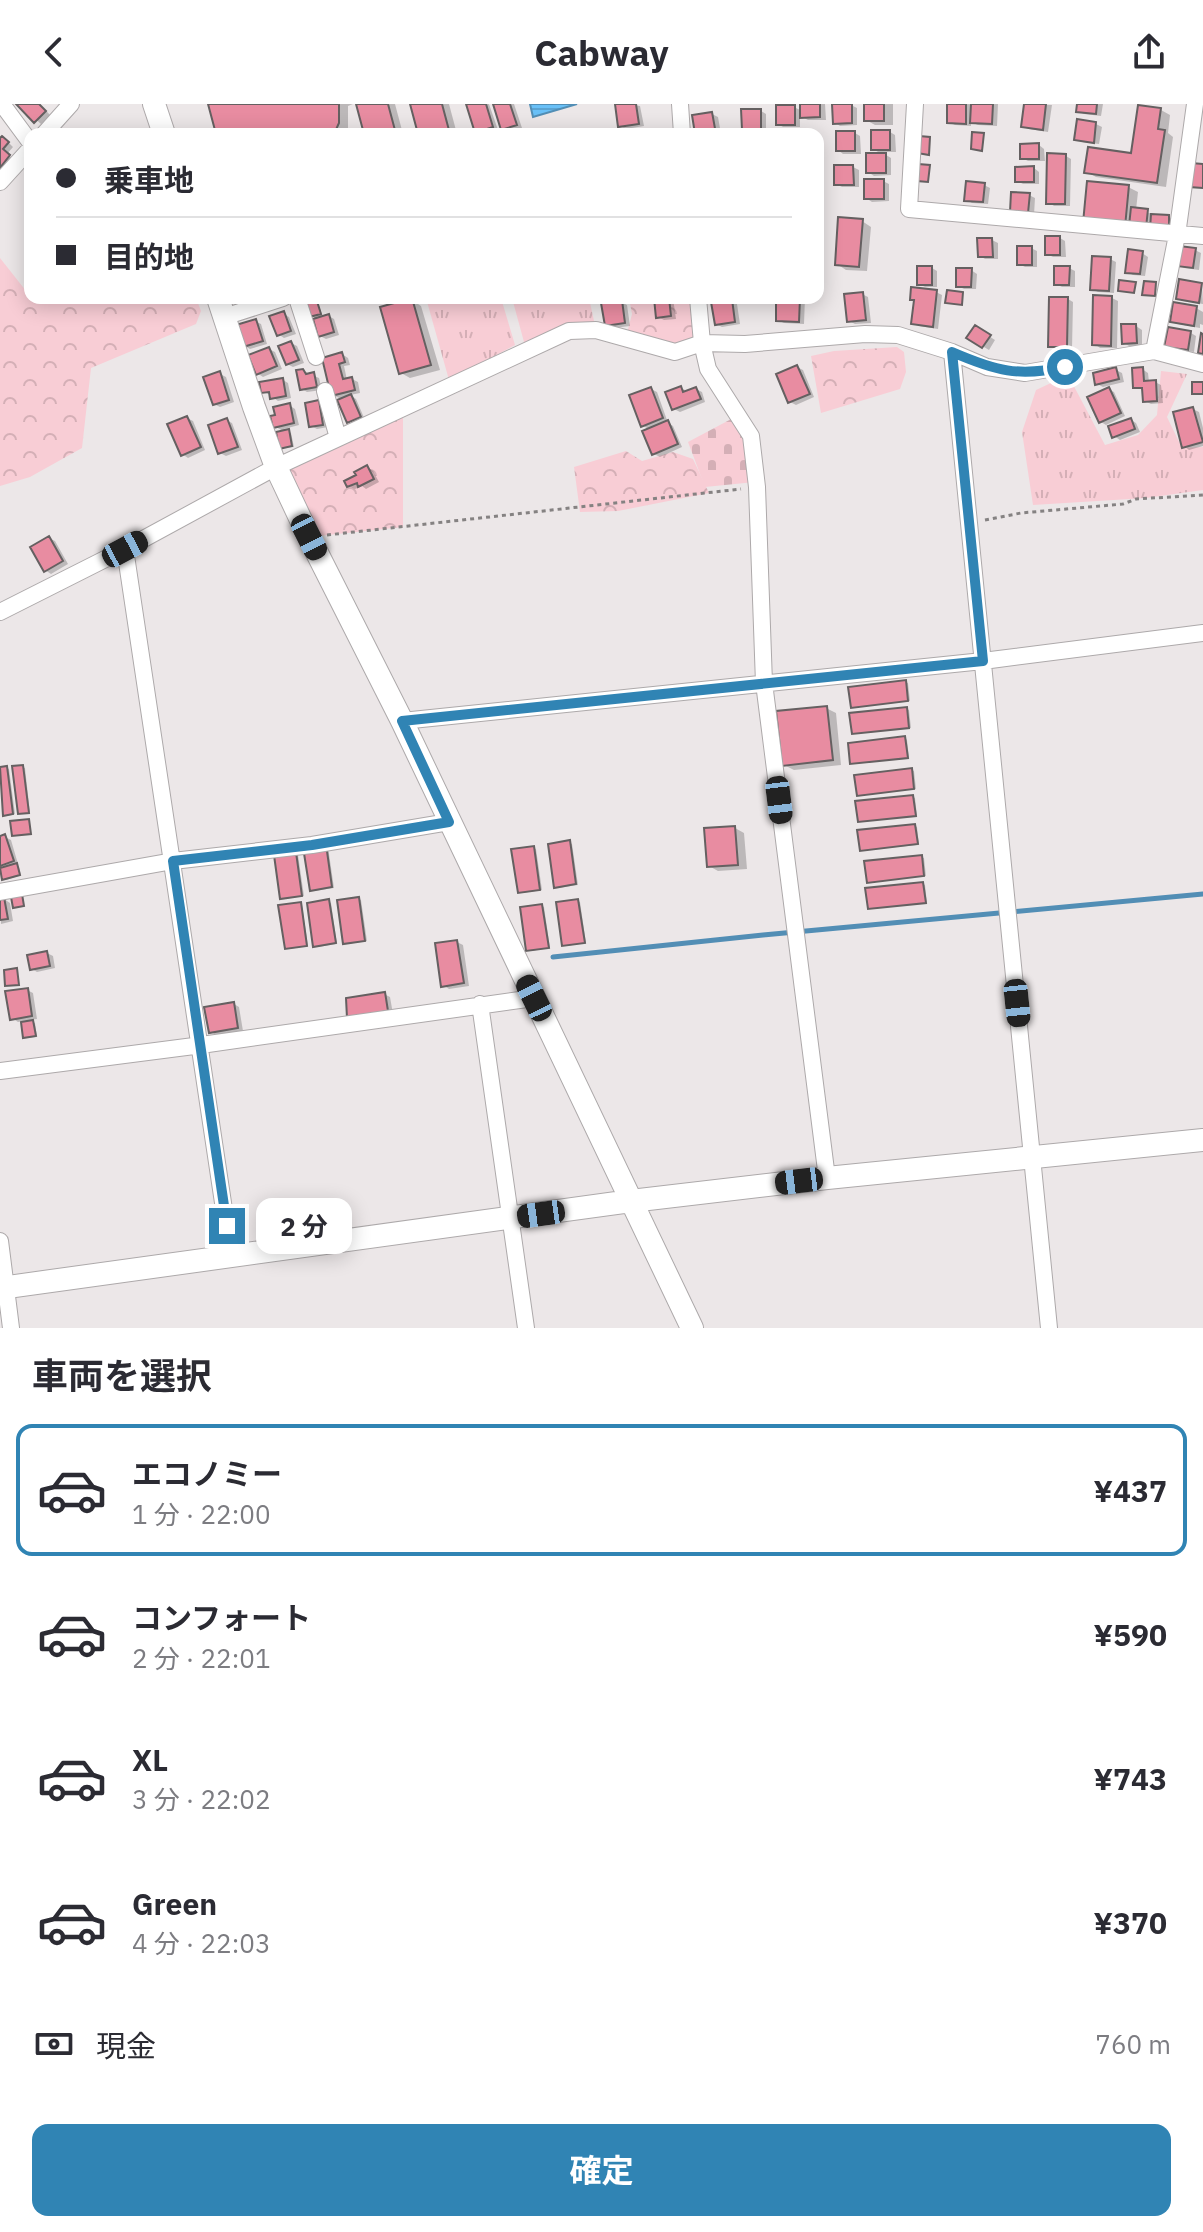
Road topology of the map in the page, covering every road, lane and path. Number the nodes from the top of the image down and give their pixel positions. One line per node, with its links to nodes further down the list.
1 (2, 104): 10 (street)
2 (71, 104): 7 (street)
3 (154, 104): 8 (street)
4 (680, 104): 9 (street)
5 (915, 104): 13 (street)
6 (1195, 104): 13 (street)
7 (49, 128)
8 (162, 128)
9 (682, 128)
10 (24, 134)
11 (24, 156): 12 (street)
12 (0, 182)
13 (1177, 235): 14 (street); 20 (street)
14 (1203, 236)
15 (246, 304): 18 (street)
16 (299, 304): 22 (street)
17 (699, 304): 19 (street)
18 (221, 308): 26 (street)
19 (702, 343): 21 (street); 25 (street); 27 (street)
20 (1154, 351): 21 (street); 23 (street)
21 (952, 352): 29 (street)
22 (316, 357)
23 (1203, 364)
24 (325, 391): 25 (street)
25 (338, 438): 26 (street)
26 (276, 467): 30 (street); 31 (street)
27 (757, 487): 30 (path); 35 (street)
28 (1203, 495): 29 (path)
29 (969, 522): 34 (street)
30 (309, 537): 36 (street)
31 (125, 549): 32 (street); 38 (street)
32 (0, 612)
33 (1203, 633): 34 (street)
34 (983, 661): 35 (street); 45 (street)
35 (764, 683): 36 (street); 46 (street)
36 (402, 721): 37 (street)
37 (449, 822): 38 (street); 40 (street)
38 (173, 861): 39 (street); 42 (street)
39 (0, 892)
40 (534, 998): 41 (street); 47 (street)
41 (480, 1004): 42 (street); 48 (street)
42 (200, 1045): 43 (street); 50 (street)
43 (0, 1071)
44 (1203, 1140): 45 (street)
45 (1033, 1158): 46 (street); 55 (street)
46 (827, 1178): 47 (street)
47 (631, 1201): 48 (street); 54 (street)
48 (511, 1218): 50 (street); 53 (street)
49 (0, 1241): 51 (street)
50 (231, 1256): 51 (street)
51 (3, 1288): 52 (street)
52 (11, 1328)
53 (526, 1328)
54 (692, 1328)
55 (1049, 1328)

